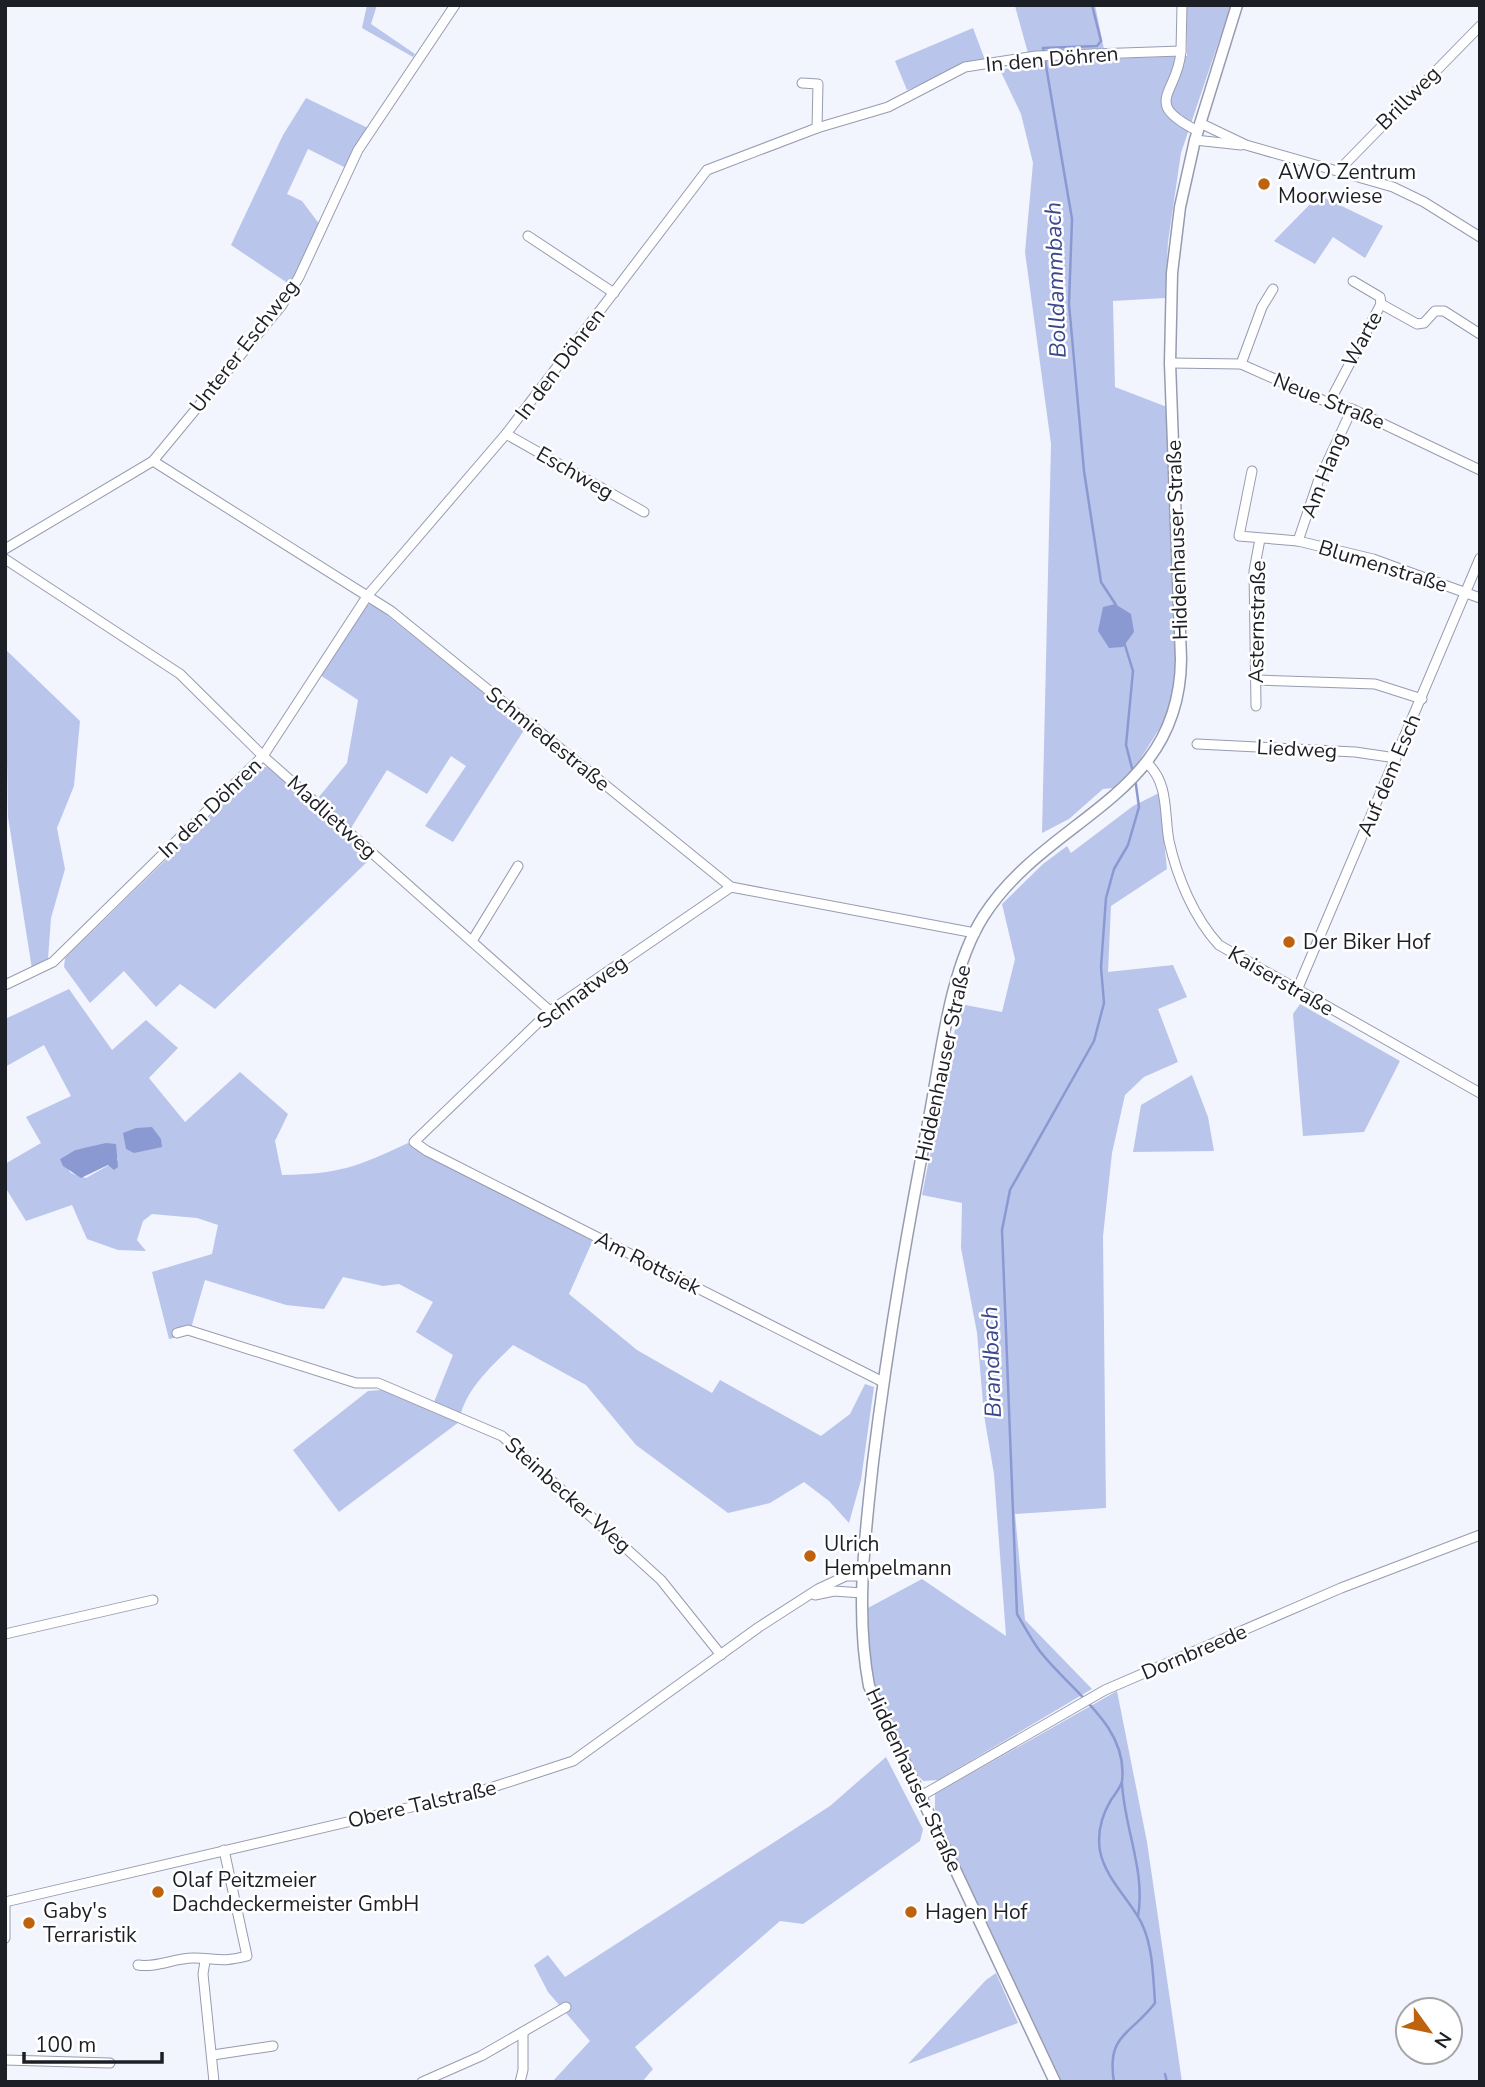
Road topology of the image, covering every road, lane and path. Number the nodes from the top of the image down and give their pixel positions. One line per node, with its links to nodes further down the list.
1 (454, 5): 23 (street, Unterer Eschweg)
2 (1182, 5): 5 (street)
3 (1237, 5): 8 (main road, Hiddenhauser Straße)
4 (1480, 26): 10 (street, Brillweg)
5 (1181, 51): 7 (street, In den Döhren); 8 (street)
6 (802, 83): 7 (street)
7 (817, 128): 15 (street, In den Döhren)
8 (1198, 131): 9 (street); 9 (street); 18 (main road, Hiddenhauser Straße)
9 (1246, 145): 10 (street)
10 (1338, 171): 12 (street)
11 (528, 236): 15 (street)
12 (1480, 237)
13 (1353, 281): 16 (street)
14 (1273, 289): 19 (street)
15 (614, 293): 22 (street, In den Döhren)
16 (1381, 304): 17 (street, Warte); 20 (street, Warte)
17 (1480, 334)
18 (1170, 363): 19 (street, Neue Straße); 41 (main road, Hiddenhauser Straße)
19 (1241, 364): 20 (street, Neue Straße)
20 (1329, 403): 21 (street, Neue Straße)
21 (1352, 409): 24 (street, Neue Straße); 28 (street, Am Hang)
22 (506, 434): 26 (street, Eschweg); 33 (street, In den Döhren)
23 (153, 461): 29 (street, Unterer Eschweg); 33 (street, Schmiedestraße)
24 (1480, 470)
25 (1252, 471): 27 (street)
26 (644, 512)
27 (1260, 539): 28 (street, Blumenstraße); 35 (street, Asternstraße)
28 (1298, 541): 32 (street, Blumenstraße)
29 (5, 549)
30 (1480, 558): 32 (street, Auf dem Esch)
31 (5, 559): 39 (street, Madlietweg)
32 (1466, 592): 34 (street, Blumenstraße); 36 (street, Auf dem Esch)
33 (368, 595): 39 (street, In den Döhren); 43 (street, Schmiedestraße)
34 (1480, 598)
35 (1257, 680): 36 (street); 37 (street, Asternstraße)
36 (1422, 699): 40 (street, Auf dem Esch)
37 (1256, 706)
38 (1197, 744): 40 (street, Liedweg)
39 (264, 756): 45 (street, Madlietweg); 46 (street, In den Döhren)
40 (1396, 758): 47 (street, Auf dem Esch)
41 (1145, 767): 44 (main road, Hiddenhauser Straße); 47 (street, Kaiserstraße)
42 (518, 866): 45 (street)
43 (731, 887): 44 (street, Schmiedestraße); 48 (street, Schnatweg)
44 (975, 933): 52 (main road, Hiddenhauser Straße)
45 (472, 941): 48 (street, Madlietweg)
46 (5, 985)
47 (1297, 990): 49 (street, Kaiserstraße)
48 (550, 1011): 50 (street, Schnatweg)
49 (1480, 1093)
50 (414, 1142): 52 (street, Am Rottsiek)
51 (177, 1333): 59 (street, Steinbecker Weg)
52 (883, 1382): 54 (main road, Hiddenhauser Straße)
53 (1480, 1535): 60 (street, Dornbreede)
54 (863, 1576): 55 (main road, Hiddenhauser Straße); 57 (street, Obere Talstraße)
55 (862, 1592): 57 (street, Obere Talstraße); 60 (main road, Hiddenhauser Straße)
56 (153, 1600): 58 (street)
57 (794, 1604): 59 (street, Obere Talstraße)
58 (5, 1634)
59 (721, 1655): 61 (street, Obere Talstraße)
60 (921, 1796): 75 (main road, Hiddenhauser Straße)
61 (224, 1850): 62 (street, Obere Talstraße); 64 (street)
62 (5, 1904): 63 (street)
63 (5, 1938)
64 (205, 1961): 65 (street); 69 (street)
65 (138, 1965)
66 (566, 2007): 67 (street)
67 (523, 2032): 73 (street); 74 (street)
68 (273, 2046): 69 (street)
69 (213, 2055): 72 (street)
70 (5, 2060): 71 (street)
71 (110, 2063)
72 (214, 2082)
73 (422, 2082)
74 (520, 2082)
75 (1053, 2082)

